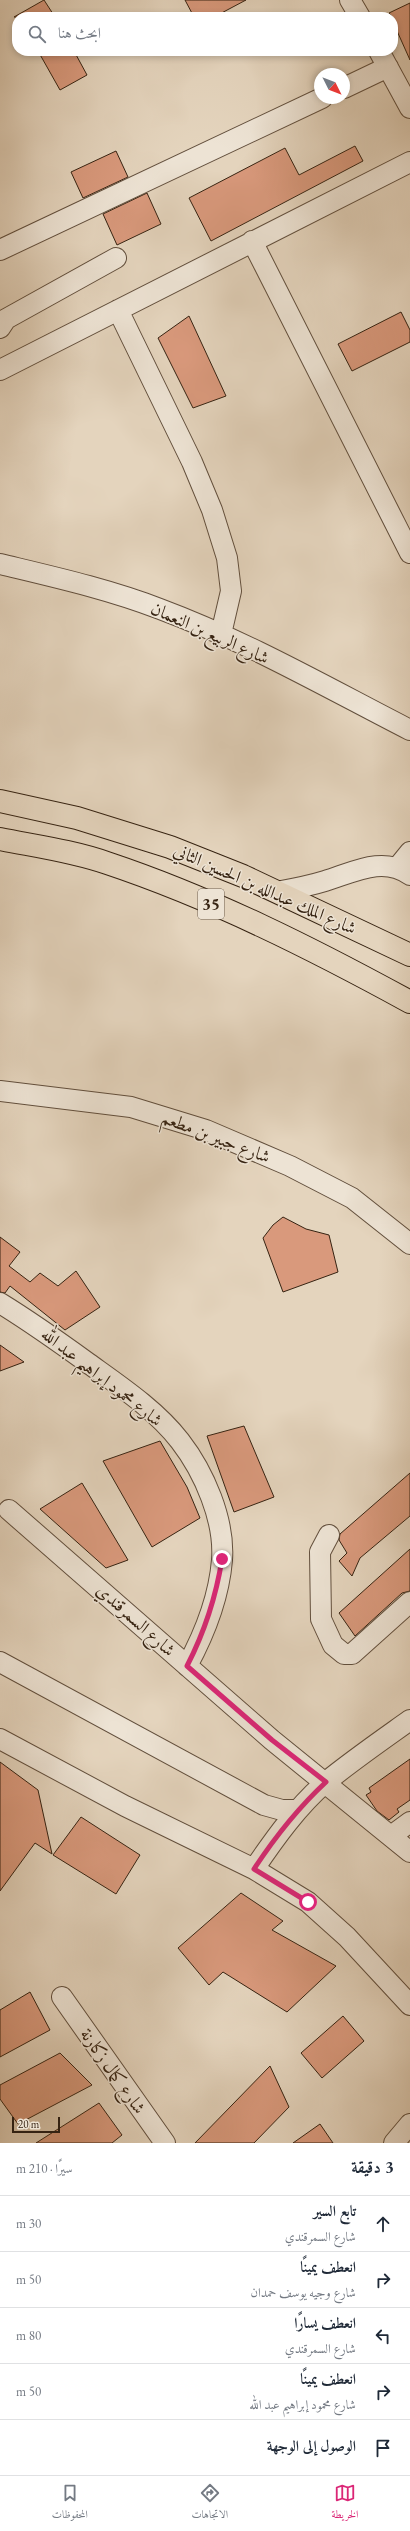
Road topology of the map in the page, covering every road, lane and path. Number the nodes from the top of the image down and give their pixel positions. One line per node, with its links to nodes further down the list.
1 (350, 0): 2 (street)
2 (357, 12)
3 (383, 59): 4 (street); 6 (street)
4 (350, 84)
5 (314, 102): 9 (street)
6 (410, 108)
7 (410, 162): 8 (street)
8 (252, 241): 11 (street); 14 (street)
9 (0, 250)
10 (116, 258): 12 (street)
11 (118, 310): 13 (street); 16 (street)
12 (0, 328)
13 (0, 370)
14 (410, 553)
15 (0, 564): 16 (street, شارع الربيع بن النعمان)
16 (221, 634): 17 (street, شارع الربيع بن النعمان)
17 (410, 730)
18 (0, 800): 22 (highway, شارع الملك عبدالله بن الحسين الثاني / 35)
19 (0, 839): 24 (highway, شارع الملك عبدالله بن الحسين الثاني / 35)
20 (410, 852): 21 (street)
21 (404, 871): 22 (street)
22 (276, 892): 23 (highway, شارع الملك عبدالله بن الحسين الثاني / 35)
23 (408, 952)
24 (410, 1002)
25 (0, 1091): 26 (street, شارع جبير بن مطعم)
26 (410, 1244)
27 (0, 1304): 32 (street, شارع محمود إبراهيم عبد الله)
28 (9, 1510): 32 (street, شارع السمرقندي)
29 (329, 1535): 30 (street)
30 (410, 1602)
31 (0, 1662): 36 (street)
32 (187, 1666): 35 (street, شارع السمرقندي)
33 (410, 1720): 35 (street)
34 (0, 1739): 40 (street)
35 (326, 1782): 36 (street); 38 (street, شارع السمرقندي)
36 (298, 1810): 40 (street)
37 (410, 1822): 38 (street)
38 (391, 1836): 39 (street, شارع السمرقندي)
39 (410, 1852)
40 (254, 1869): 42 (street)
41 (62, 1997): 44 (street, شارع كمال زكارنة)
42 (410, 2005)
43 (410, 2124): 45 (street)
44 (165, 2143)
45 (394, 2143)

